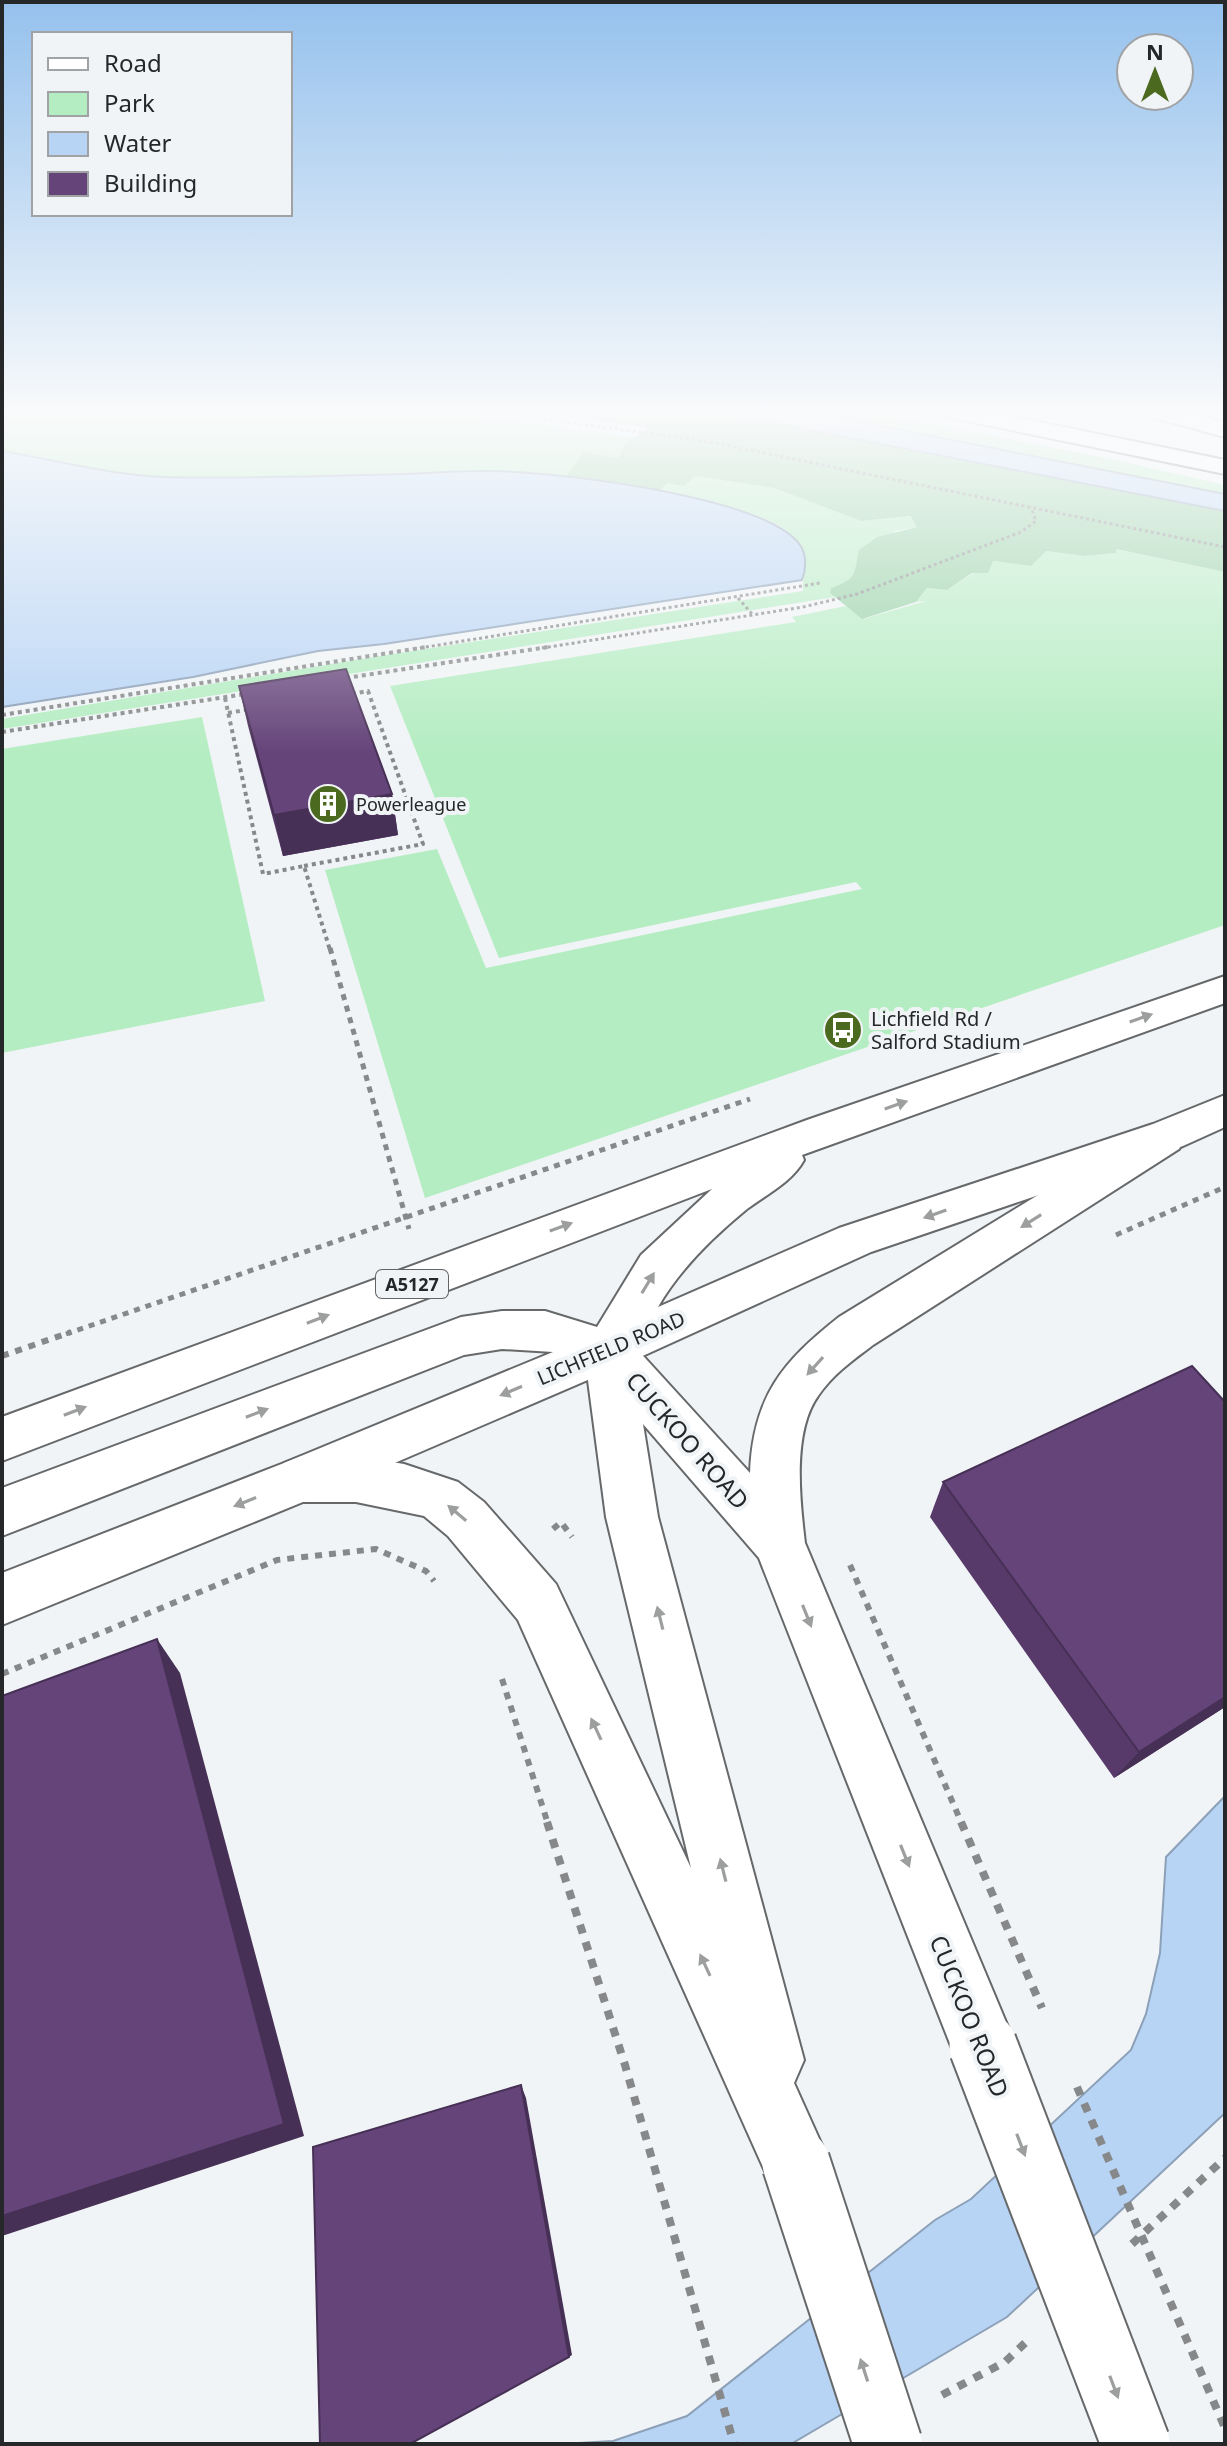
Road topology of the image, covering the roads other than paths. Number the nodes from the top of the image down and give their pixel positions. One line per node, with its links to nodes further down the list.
1 (1225, 989): 3 (main road, A5127, one-way to 1)
2 (1225, 1110): 4 (main road, LICHFIELD ROAD)
3 (822, 1131): 5 (main road, one-way to 3); 6 (main road, A5127, one-way to 3)
4 (1168, 1135): 5 (main road, LICHFIELD ROAD, one-way to 5); 9 (main road, one-way to 9)
5 (608, 1350): 7 (main road, LICHFIELD ROAD, one-way to 7); 8 (main road, one-way to 5); 9 (main road, CUCKOO ROAD); 11 (main road, CUCKOO ROAD, one-way to 5)
6 (2, 1439)
7 (302, 1479): 10 (main road, LICHFIELD ROAD, one-way to 10); 11 (main road, one-way to 7)
8 (2, 1512)
9 (779, 1543): 13 (main road, CUCKOO ROAD, one-way to 13, bridge)
10 (2, 1599)
11 (796, 2163): 12 (main road, CUCKOO ROAD, one-way to 11, bridge)
12 (888, 2444)
13 (1136, 2444)

